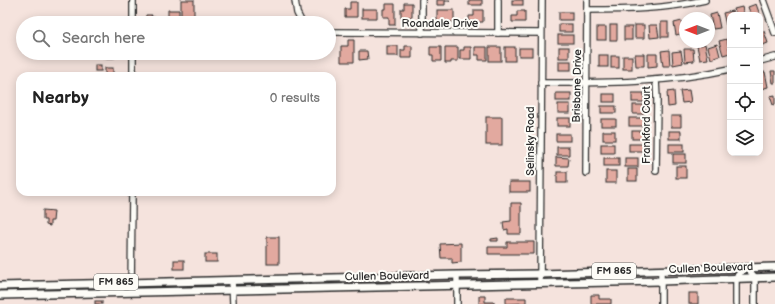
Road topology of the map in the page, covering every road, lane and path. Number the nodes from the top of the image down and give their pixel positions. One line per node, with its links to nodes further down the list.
1 (133, 0): 10 (street)
2 (295, 0): 11 (street)
3 (422, 0): 13 (street)
4 (498, 0): 14 (street)
5 (542, 0): 15 (street, Selinsky Road)
6 (587, 0): 9 (street, Brisbane Drive)
7 (705, 0): 9 (street)
8 (763, 0): 16 (street)
9 (587, 10): 24 (street, Brisbane Drive)
10 (133, 16)
11 (298, 16)
12 (336, 32): 13 (street, Roandale Drive)
13 (422, 33): 14 (street, Roandale Drive)
14 (498, 33): 15 (street, Roandale Drive)
15 (541, 33): 23 (street, Selinsky Road)
16 (775, 34)
17 (775, 57): 19 (street)
18 (133, 60): 21 (street)
19 (763, 60)
20 (727, 70): 22 (street)
21 (133, 72)
22 (656, 80): 24 (street); 25 (street, Frankford Court)
23 (541, 82): 24 (street); 32 (street, Selinsky Road)
24 (587, 82): 26 (street, Brisbane Drive)
25 (656, 171)
26 (586, 173)
27 (132, 196): 42 (street)
28 (746, 267): 29 (main road, Cullen Boulevard / FM 865); 30 (main road, Cullen Boulevard / FM 865); 35 (street); 36 (street)
29 (775, 267)
30 (662, 270): 31 (main road, Cullen Boulevard / FM 865); 41 (street)
31 (602, 272): 32 (main road, Cullen Boulevard / FM 865); 40 (main road)
32 (540, 274): 33 (main road, Cullen Boulevard / FM 865); 43 (street, Selinsky Road)
33 (457, 275): 34 (main road, Cullen Boulevard / FM 865); 45 (street)
34 (385, 277): 38 (main road, Cullen Boulevard / FM 865); 47 (main road)
35 (736, 277): 36 (main road, Cullen Boulevard / FM 865); 41 (main road, Cullen Boulevard / FM 865); 56 (street)
36 (755, 277): 37 (main road, Cullen Boulevard / FM 865); 57 (street)
37 (775, 277)
38 (314, 278): 39 (main road, Cullen Boulevard / FM 865); 48 (main road)
39 (232, 280): 42 (main road, Cullen Boulevard / FM 865); 49 (street)
40 (601, 281): 41 (main road, Cullen Boulevard / FM 865); 43 (main road, Cullen Boulevard / FM 865)
41 (661, 281): 55 (street)
42 (132, 282): 44 (main road, Cullen Boulevard / FM 865); 50 (street)
43 (540, 283): 45 (main road, Cullen Boulevard / FM 865)
44 (26, 285): 46 (main road, Cullen Boulevard / FM 865); 51 (main road)
45 (458, 285): 47 (main road, Cullen Boulevard / FM 865); 54 (street)
46 (0, 286)
47 (385, 287): 48 (main road, Cullen Boulevard / FM 865)
48 (314, 288): 49 (main road, Cullen Boulevard / FM 865)
49 (233, 290): 50 (main road, Cullen Boulevard / FM 865); 53 (street)
50 (132, 292): 51 (main road, Cullen Boulevard / FM 865)
51 (26, 294): 52 (main road, Cullen Boulevard / FM 865)
52 (0, 295)
53 (232, 304)
54 (457, 304)
55 (661, 304)
56 (736, 304)
57 (755, 304)

